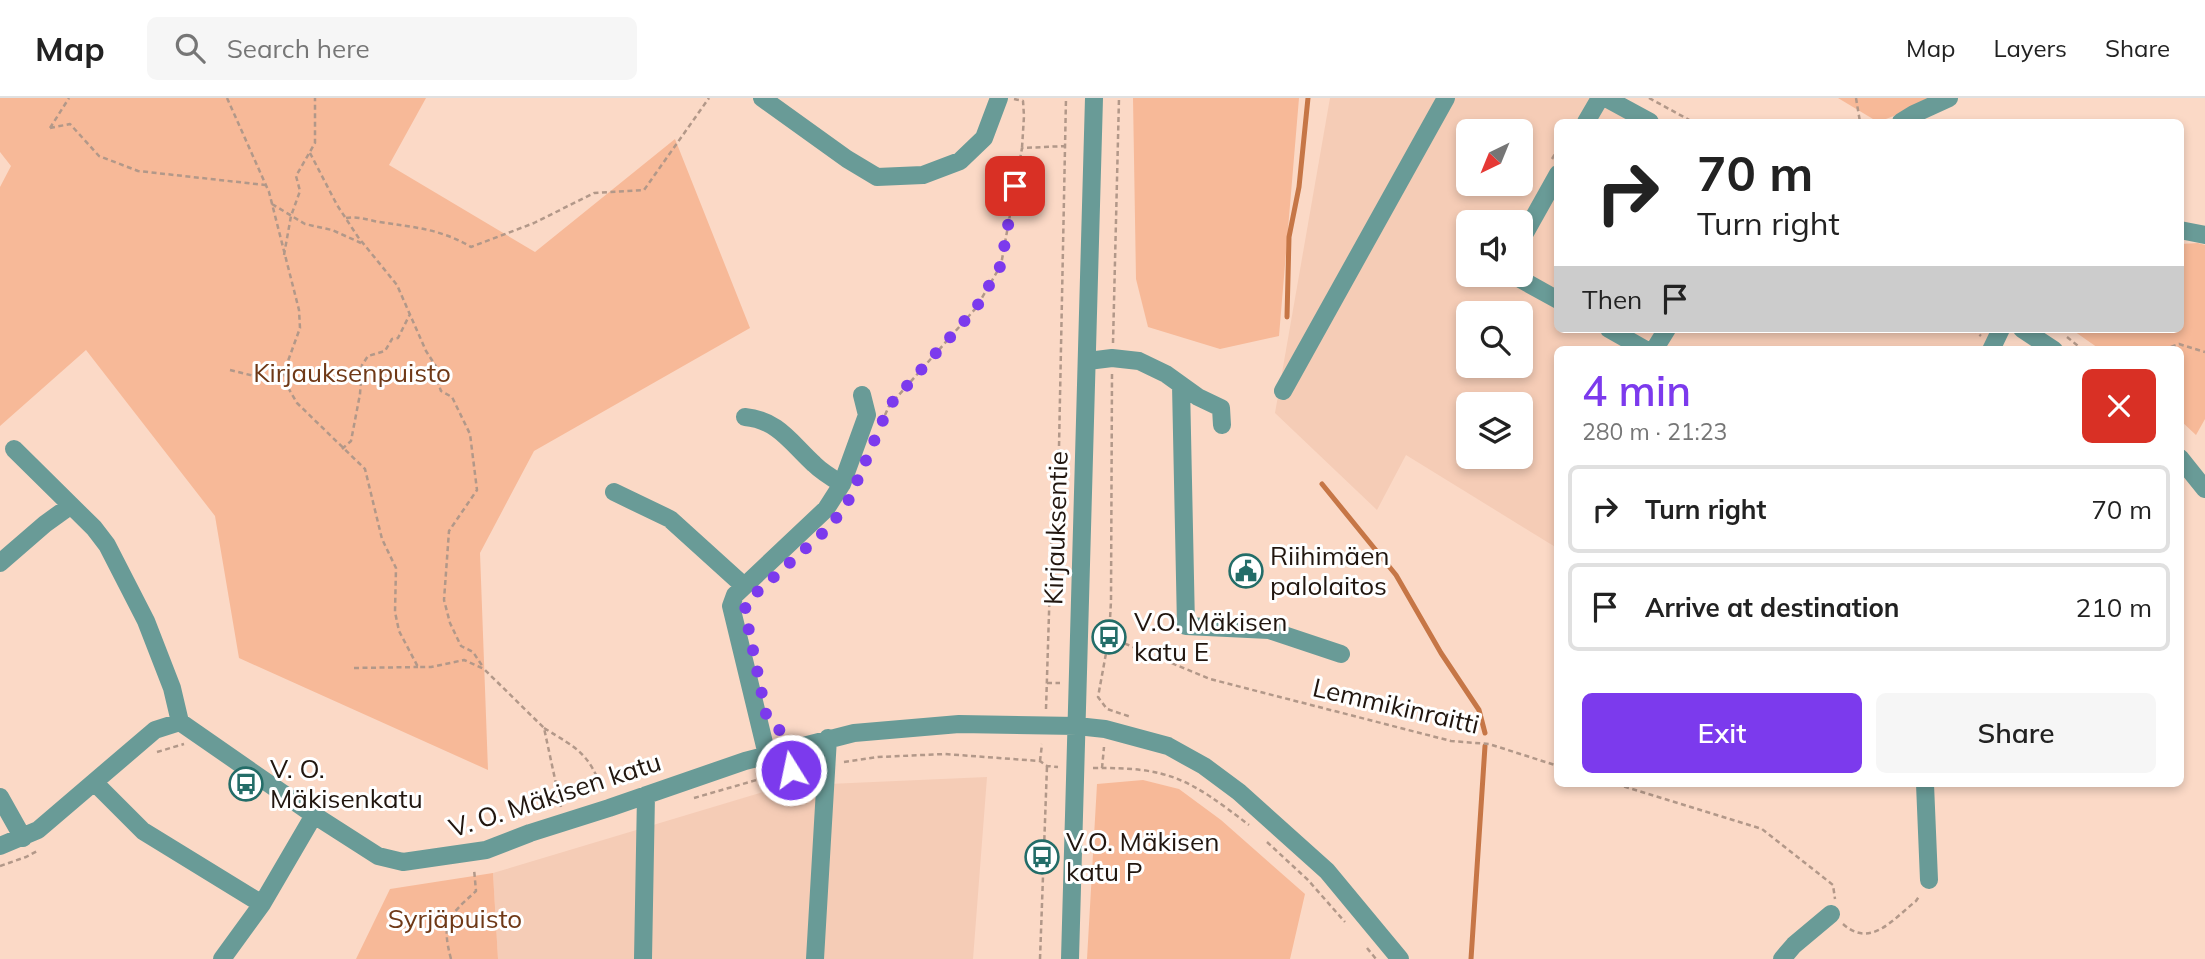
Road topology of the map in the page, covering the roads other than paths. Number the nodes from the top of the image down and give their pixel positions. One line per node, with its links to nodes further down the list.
1 (762, 98): 2 (street)
2 (999, 98)
3 (1094, 98): 21 (street, Kirjauksentie)
4 (1446, 98): 23 (street)
5 (1600, 98): 8 (street)
6 (1606, 98): 9 (street)
7 (1949, 98): 10 (street)
8 (1589, 119)
9 (1644, 119)
10 (1906, 119)
11 (1554, 181): 12 (street)
12 (1533, 219)
13 (2184, 231): 14 (street)
14 (2205, 234)
15 (1533, 286): 16 (street)
16 (1554, 298)
17 (1616, 333): 20 (street)
18 (2033, 333): 19 (street)
19 (2059, 342)
20 (1639, 346)
21 (1088, 360): 22 (street); 37 (street, Kirjauksentie)
22 (1181, 384): 26 (street); 35 (street)
23 (1283, 391)
24 (862, 396): 29 (street)
25 (745, 417): 29 (street)
26 (1222, 425)
27 (14, 449): 32 (street)
28 (2184, 463): 30 (street)
29 (842, 484): 34 (street)
30 (2205, 489)
31 (614, 492): 34 (street)
32 (70, 506): 33 (street); 36 (street)
33 (0, 564)
34 (744, 586): 39 (street)
35 (1341, 654)
36 (180, 722): 40 (street); 44 (street, V. O. Mäkisen katu)
37 (1077, 726): 38 (street, V. O. Mäkisen katu); 53 (street, Kirjauksentie); 54 (street, V. O. Mäkisen katu)
38 (828, 738): 39 (street, V. O. Mäkisen katu); 52 (street)
39 (767, 755): 42 (street, V. O. Mäkisen katu)
40 (94, 782): 45 (street); 48 (street)
41 (1925, 787): 47 (street)
42 (646, 795): 44 (street, V. O. Mäkisen katu); 51 (street)
43 (0, 797): 45 (street)
44 (314, 816): 48 (street)
45 (23, 838): 46 (street)
46 (0, 846)
47 (1929, 880)
48 (262, 904): 50 (street)
49 (1831, 914): 55 (street)
50 (222, 959)
51 (643, 959)
52 (815, 959)
53 (1070, 959)
54 (1400, 959)
55 (1782, 959)

